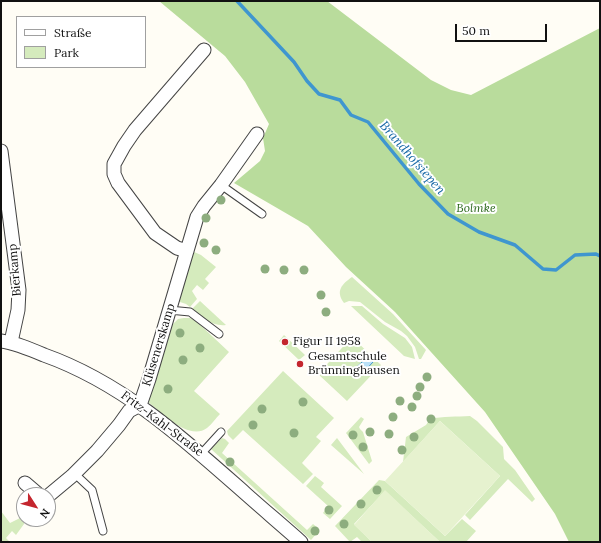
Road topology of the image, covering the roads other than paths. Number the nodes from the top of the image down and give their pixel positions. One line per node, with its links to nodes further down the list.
1 (204, 50): 6 (street)
2 (257, 134): 4 (street, Klüsenerskamp)
3 (1, 151): 9 (street, Bierkamp)
4 (221, 184): 5 (lane); 6 (street, Klüsenerskamp)
5 (262, 214)
6 (187, 251): 7 (street, Klüsenerskamp)
7 (169, 310): 8 (lane); 10 (street, Klüsenerskamp)
8 (219, 334)
9 (6, 342): 10 (street, Fritz-Kahl-Straße)
10 (140, 405): 12 (street, Fritz-Kahl-Straße); 13 (street)
11 (221, 432): 12 (lane)
12 (201, 454): 18 (street, Fritz-Kahl-Straße)
13 (75, 474): 16 (street); 17 (lane)
14 (25, 483): 15 (street)
15 (30, 487)
16 (56, 489)
17 (103, 531)
18 (301, 542)

